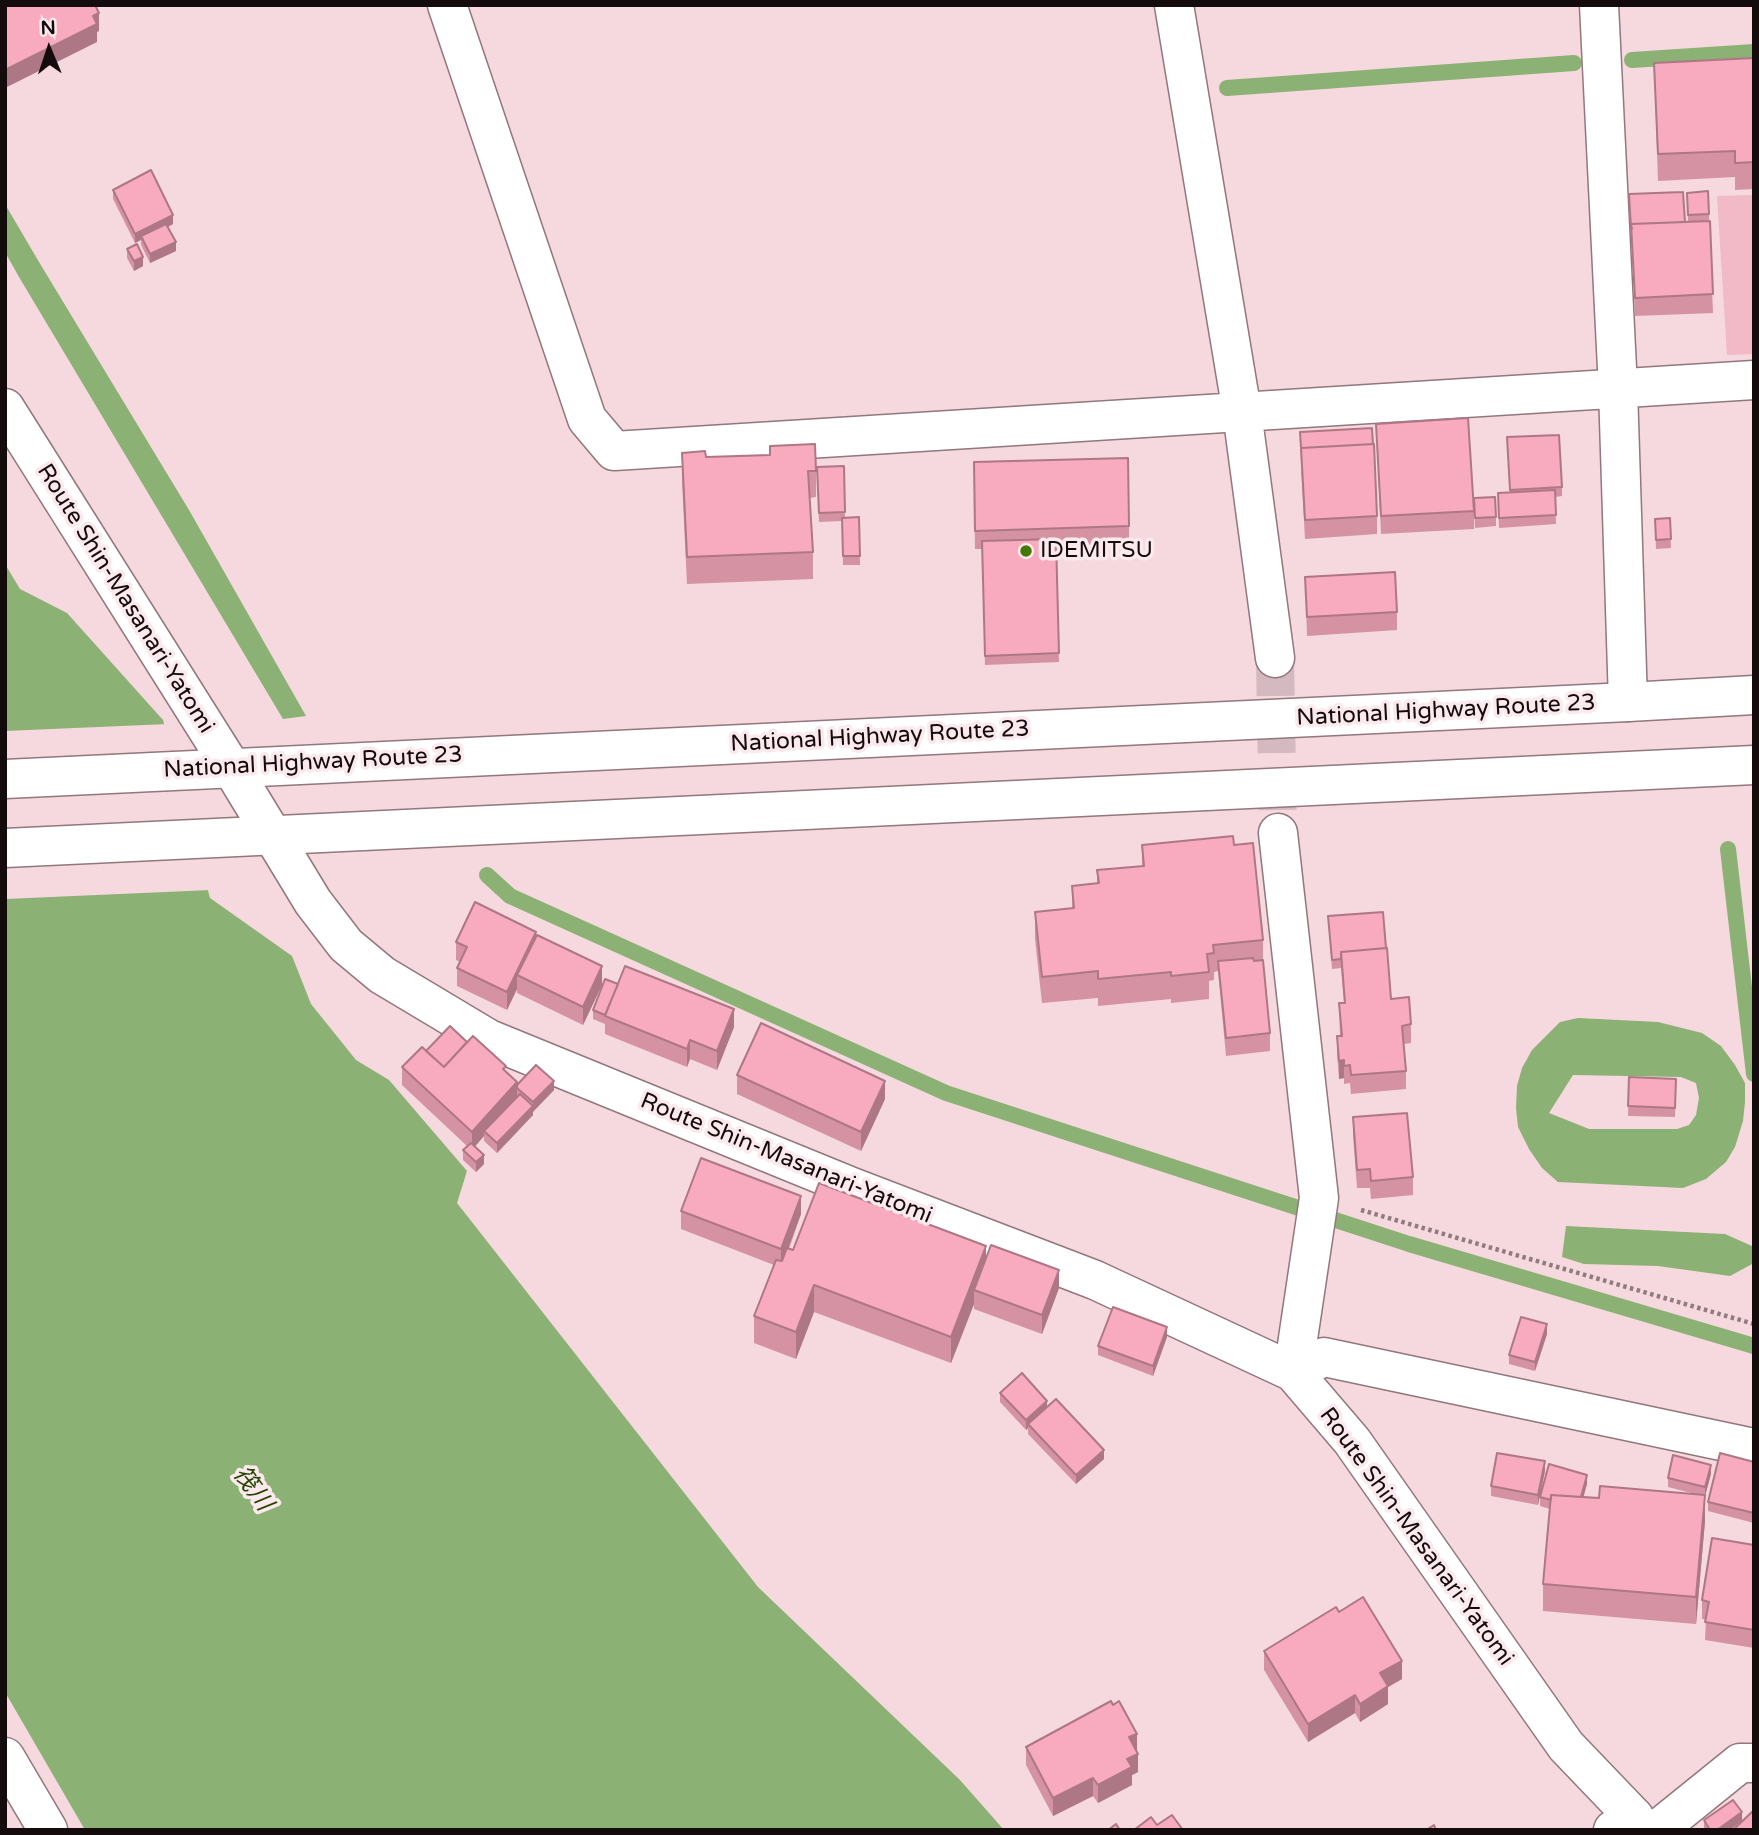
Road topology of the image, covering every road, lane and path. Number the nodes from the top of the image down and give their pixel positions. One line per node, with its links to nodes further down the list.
1 (447, 5): 7 (main road)
2 (1174, 5): 7 (main road)
3 (1599, 5): 5 (main road)
4 (1754, 380): 5 (main road)
5 (1618, 389): 7 (main road); 10 (main road)
6 (5, 408): 12 (main road, Route Shin-Masanari-Yatomi)
7 (1241, 412): 8 (main road)
8 (1275, 658)
9 (1754, 695): 10 (main road, National Highway Route 23)
10 (1628, 702): 12 (main road, National Highway Route 23)
11 (1754, 765): 15 (main road)
12 (217, 768): 13 (main road, National Highway Route 23); 15 (main road, Route Shin-Masanari-Yatomi)
13 (5, 779)
14 (1278, 833): 17 (main road)
15 (256, 835): 16 (main road); 19 (main road, Route Shin-Masanari-Yatomi)
16 (5, 848)
17 (1319, 1198): 18 (path); 19 (main road)
18 (1754, 1324)
19 (1293, 1372): 20 (main road); 23 (main road, Route Shin-Masanari-Yatomi)
20 (1754, 1448)
21 (5, 1757): 24 (main road)
22 (1754, 1763): 23 (main road)
23 (1637, 1827)
24 (48, 1830)

